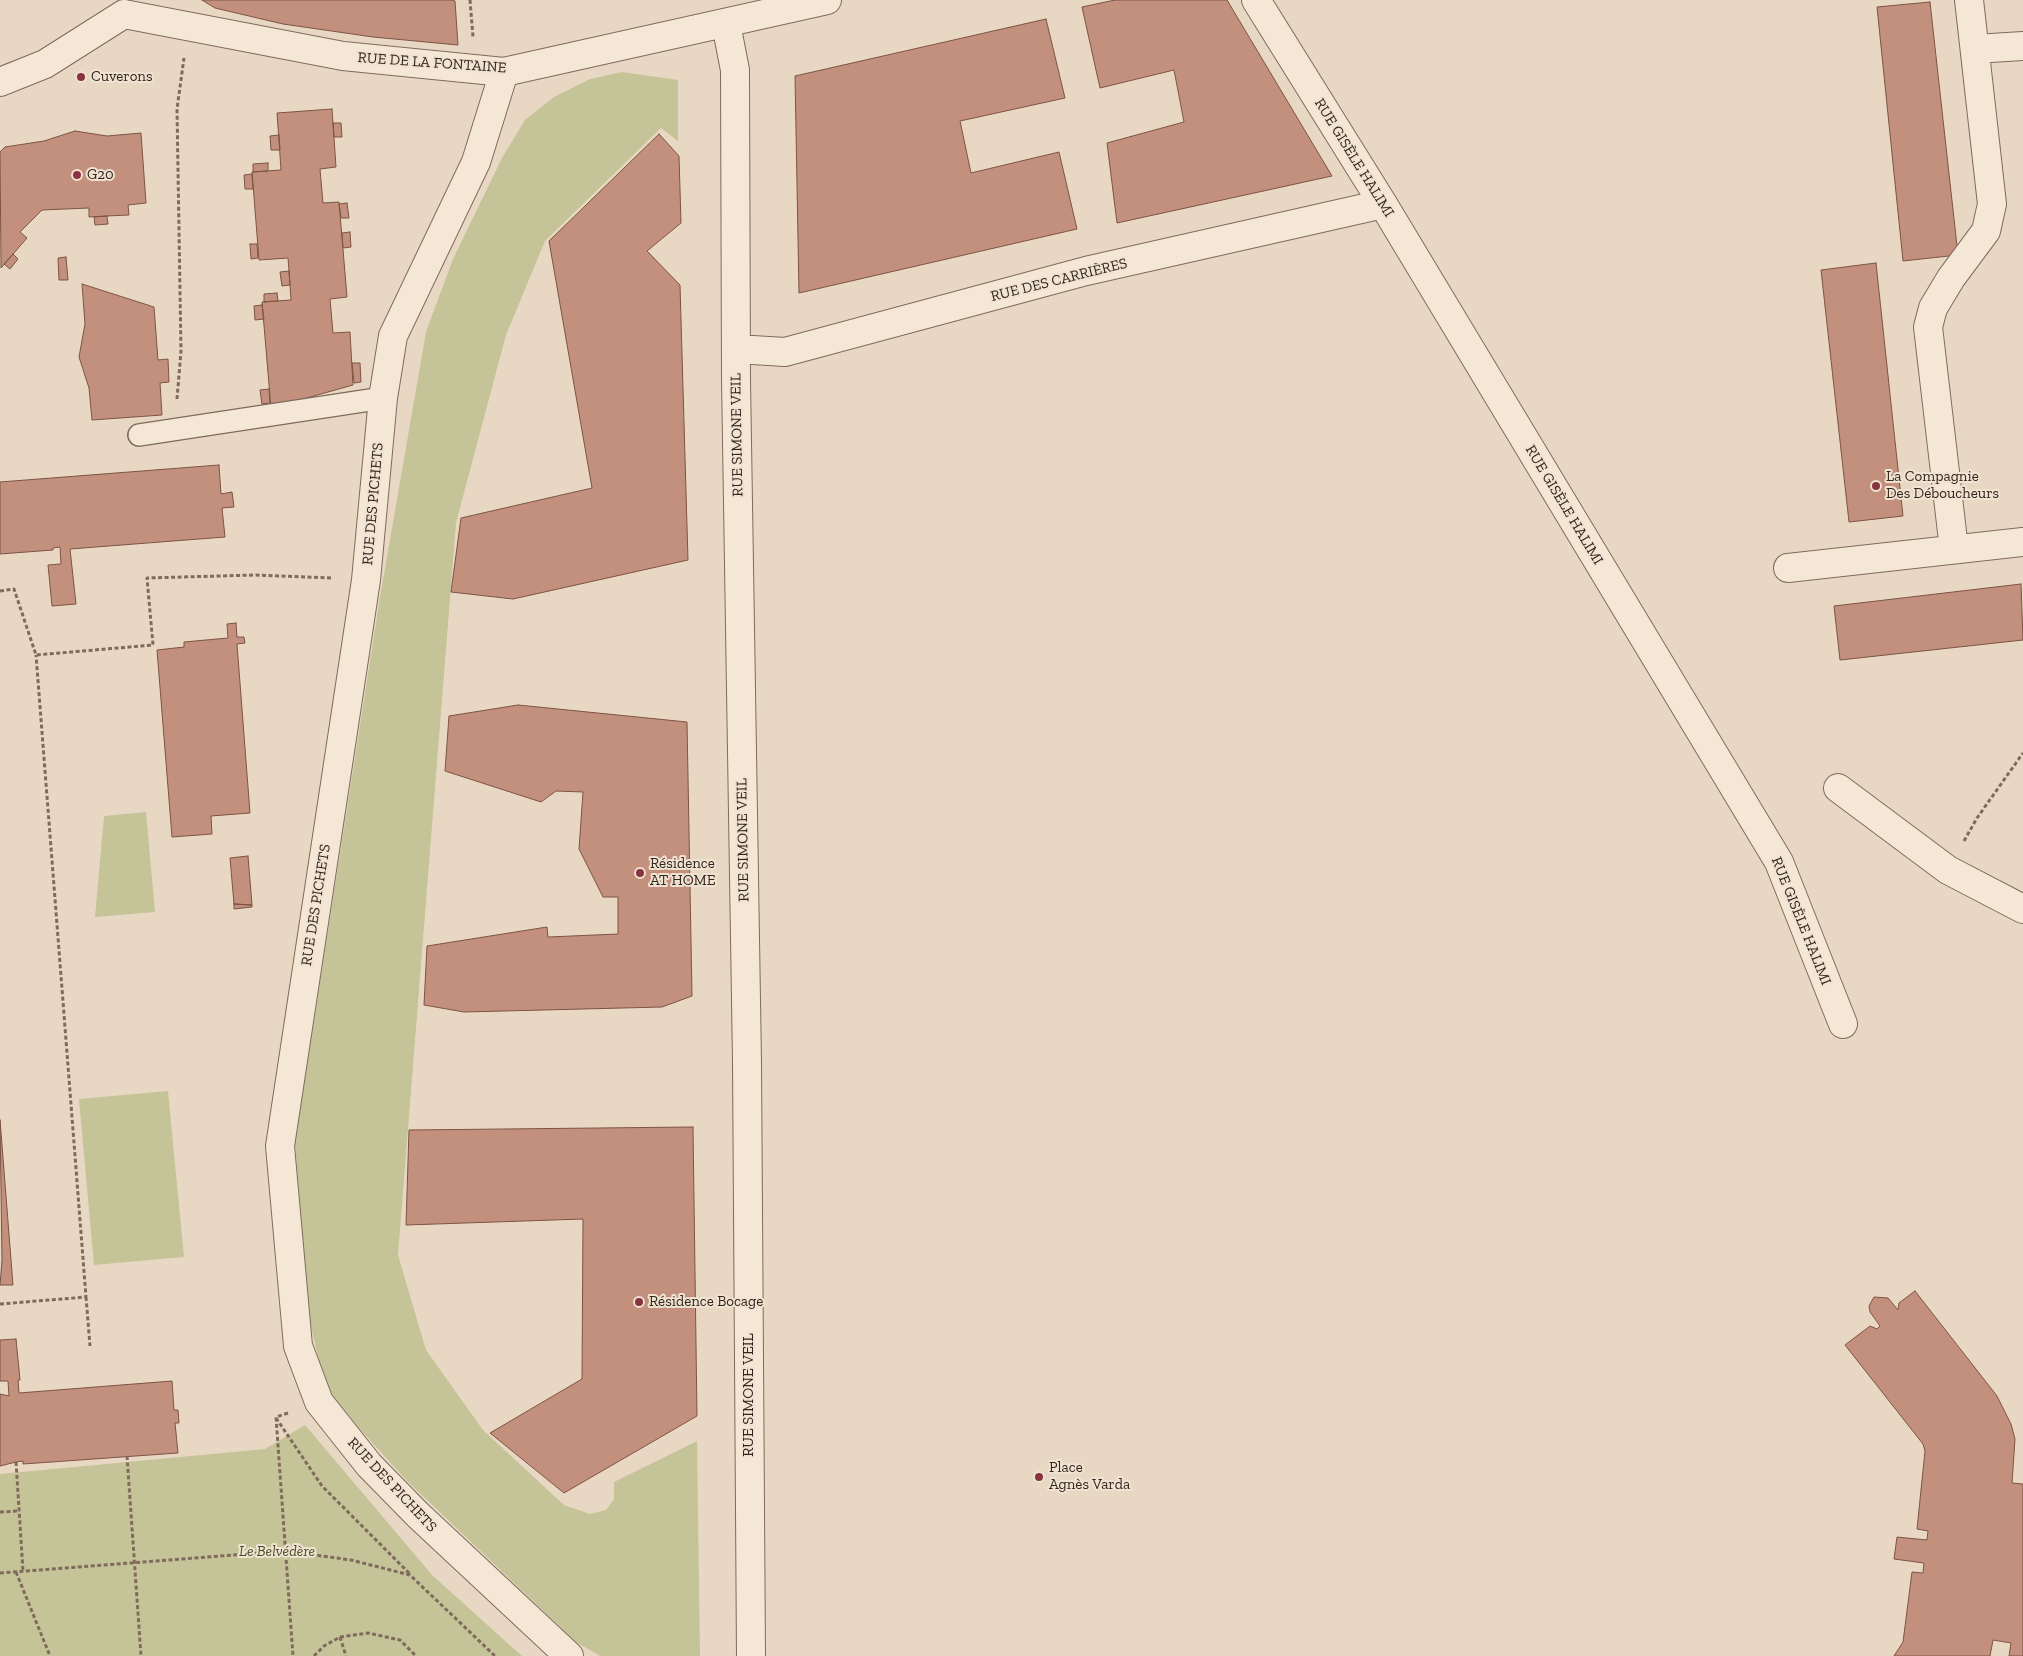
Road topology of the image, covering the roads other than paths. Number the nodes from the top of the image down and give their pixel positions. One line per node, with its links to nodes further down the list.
1 (827, 0): 5 (street, RUE DE LA FONTAINE)
2 (1256, 0): 10 (street, RUE GISÈLE HALIMI)
3 (1969, 0): 7 (street)
4 (125, 7): 8 (street, RUE DE LA FONTAINE); 9 (street)
5 (726, 24): 8 (street, RUE DE LA FONTAINE); 11 (street, RUE SIMONE VEIL)
6 (2023, 46): 7 (street)
7 (1975, 49): 15 (street)
8 (504, 72): 12 (street, RUE DES PICHETS)
9 (0, 82)
10 (1383, 204): 11 (street, RUE DES CARRIÈRES); 19 (street, RUE GISÈLE HALIMI)
11 (736, 349): 21 (street, RUE SIMONE VEIL)
12 (383, 398): 13 (lane); 20 (street, RUE DES PICHETS)
13 (139, 435)
14 (2023, 542): 15 (street)
15 (1954, 549): 16 (street)
16 (1788, 568)
17 (1838, 788): 18 (street)
18 (2023, 909)
19 (1843, 1024)
20 (570, 1656)
21 (751, 1656)

